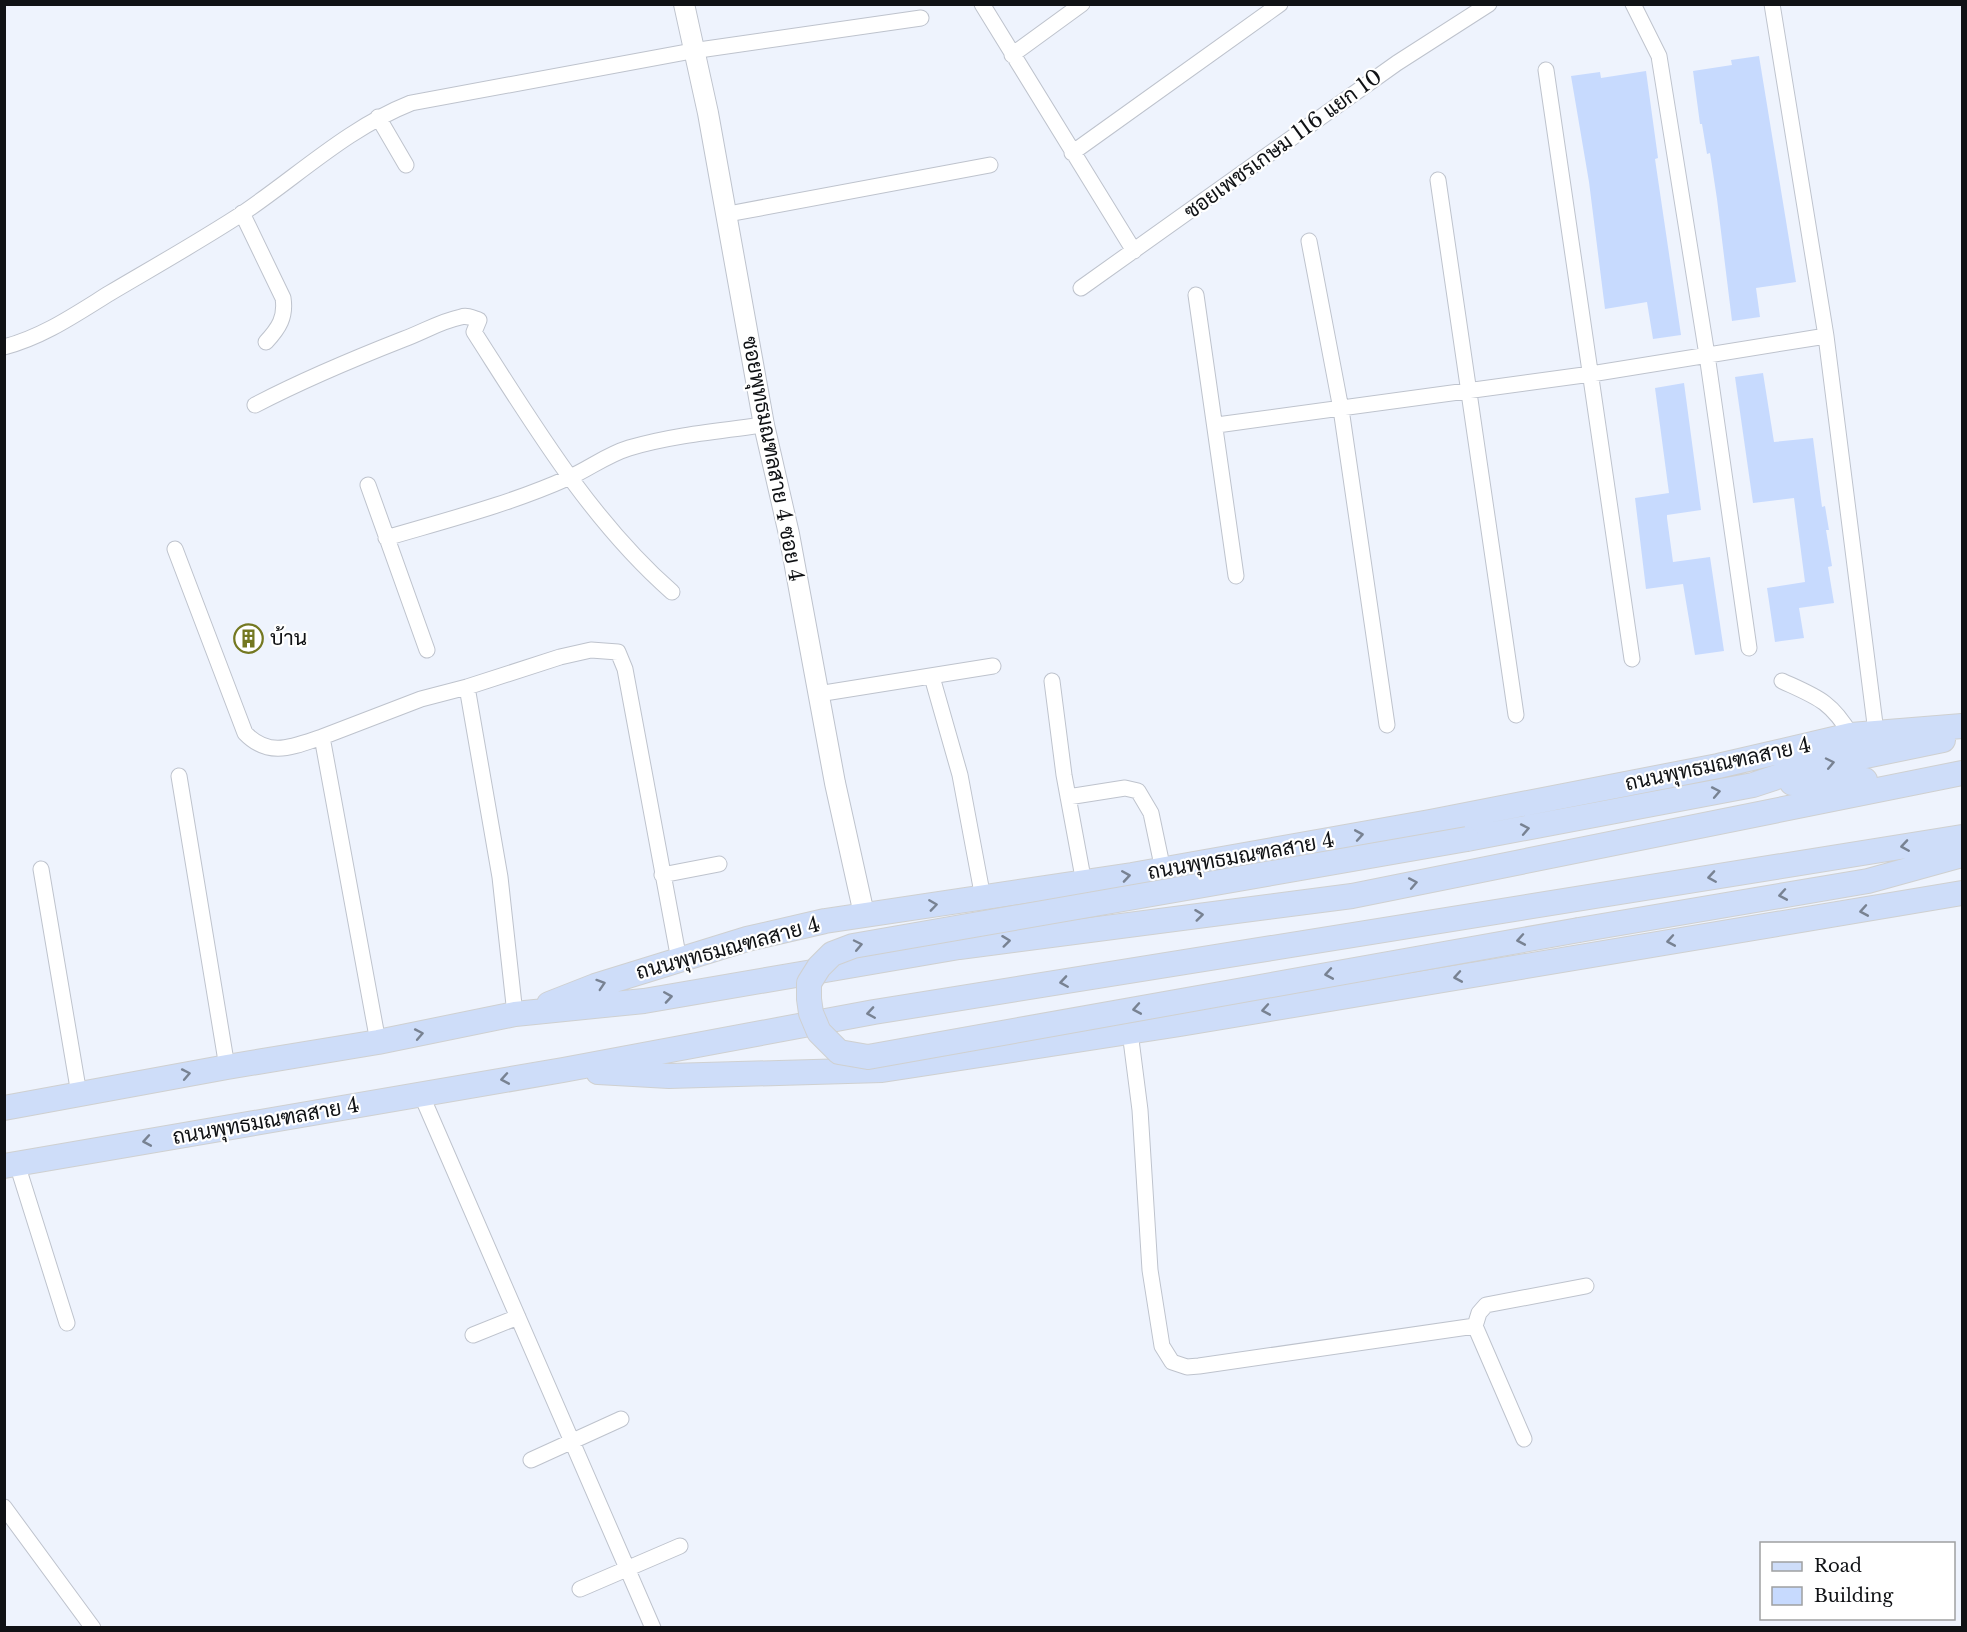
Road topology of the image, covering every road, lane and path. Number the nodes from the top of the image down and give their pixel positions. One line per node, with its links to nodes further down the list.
1 (684, 4): 9 (street, ซอยพุทธมณฑลสาย 4 ซอย 4)
2 (981, 4): 10 (street)
3 (1082, 4): 10 (street)
4 (1280, 4): 13 (street)
5 (1489, 4): 20 (street, ซอยเพชรเกษม 116 แยก 10)
6 (1633, 4): 26 (street)
7 (1772, 4): 23 (street)
8 (921, 18): 9 (street)
9 (692, 51): 12 (street); 18 (street, ซอยพุทธมณฑลสาย 4 ซอย 4)
10 (1012, 55): 13 (street)
11 (1546, 70): 27 (street)
12 (382, 115): 14 (street); 17 (street)
13 (1072, 153): 20 (street)
14 (405, 165)
15 (990, 165): 18 (street)
16 (1438, 180): 28 (street)
17 (243, 213): 24 (street); 25 (street)
18 (728, 214): 31 (street, ซอยพุทธมณฑลสาย 4 ซอย 4)
19 (1310, 241): 30 (street)
20 (1134, 251): 21 (street, ซอยเพชรเกษม 116 แยก 10)
21 (1081, 288)
22 (1196, 295): 32 (street)
23 (1826, 336): 26 (street); 51 (street)
24 (266, 342)
25 (4, 347)
26 (1707, 355): 27 (street); 39 (street)
27 (1591, 374): 28 (street); 41 (street)
28 (1467, 391): 30 (street); 48 (street)
29 (255, 405): 33 (street)
30 (1341, 409): 32 (street); 49 (street)
31 (764, 425): 33 (street); 47 (street, ซอยพุทธมณฑลสาย 4 ซอย 4)
32 (1217, 425): 37 (street)
33 (570, 477): 35 (street); 38 (street)
34 (368, 485): 35 (street)
35 (386, 538): 40 (street)
36 (175, 549): 54 (street)
37 (1236, 576)
38 (672, 592)
39 (1749, 648)
40 (427, 650)
41 (1632, 659)
42 (993, 666): 43 (street)
43 (932, 677): 47 (street); 69 (street)
44 (1052, 681): 58 (street)
45 (1782, 681): 52 (street)
46 (467, 687): 54 (street); 65 (street); 72 (street)
47 (818, 694): 70 (street, ซอยพุทธมณฑลสาย 4 ซอย 4)
48 (1516, 715)
49 (1388, 725)
50 (1962, 726): 51 (main road, ถนนพุทธมณฑลสาย 4)
51 (1876, 732): 52 (main road, ถนนพุทธมณฑลสาย 4)
52 (1851, 735): 63 (main road, ถนนพุทธมณฑลสาย 4, one-way to 52)
53 (1962, 735): 57 (main road, one-way to 53)
54 (322, 737): 74 (street)
55 (1952, 775): 57 (main road); 72 (main road, ถนนพุทธมณฑลสาย 4, one-way to 55)
56 (179, 776): 75 (street)
57 (1753, 785): 66 (main road, one-way to 57, bridge)
58 (1068, 797): 63 (street); 67 (street)
59 (1962, 837): 76 (main road, ถนนพุทธมณฑลสาย 4, one-way to 76)
60 (1962, 855): 66 (main road)
61 (718, 864): 65 (street)
62 (41, 869): 77 (street)
63 (1163, 870): 67 (main road, ถนนพุทธมณฑลสาย 4, one-way to 63)
64 (1962, 873): 66 (main road)
65 (662, 875): 71 (street)
66 (1868, 881)
67 (1084, 883): 69 (main road, ถนนพุทธมณฑลสาย 4)
68 (1962, 893): 73 (main road, ถนนพุทธมณฑลสาย 4, one-way to 73)
69 (983, 898): 70 (main road, ถนนพุทธมณฑลสาย 4, one-way to 69)
70 (864, 914): 71 (main road, ถนนพุทธมณฑลสาย 4)
71 (679, 960): 72 (main road, ถนนพุทธมณฑลสาย 4, one-way to 71)
72 (521, 1014): 74 (main road, ถนนพุทธมณฑลสาย 4, one-way to 72)
73 (1130, 1032): 76 (main road, ถนนพุทธมณฑลสาย 4); 84 (street)
74 (378, 1042): 75 (main road, ถนนพุทธมณฑลสาย 4)
75 (227, 1066): 77 (main road, ถนนพุทธมณฑลสาย 4, one-way to 75)
76 (563, 1070): 78 (main road, ถนนพุทธมณฑลสาย 4, one-way to 78)
77 (79, 1094): 79 (main road, ถนนพุทธมณฑลสาย 4)
78 (421, 1094): 80 (main road, ถนนพุทธมณฑลสาย 4, one-way to 80); 82 (street)
79 (4, 1108)
80 (11, 1165): 83 (street)
81 (1586, 1286): 84 (street)
82 (518, 1317): 85 (street); 88 (street)
83 (67, 1323)
84 (1475, 1326): 87 (street)
85 (473, 1335)
86 (621, 1419): 88 (street)
87 (1524, 1440)
88 (572, 1441): 89 (street); 92 (street)
89 (531, 1460)
90 (4, 1507): 94 (street)
91 (680, 1546): 92 (street)
92 (627, 1569): 93 (street); 95 (street)
93 (580, 1589)
94 (93, 1628)
95 (653, 1628)

